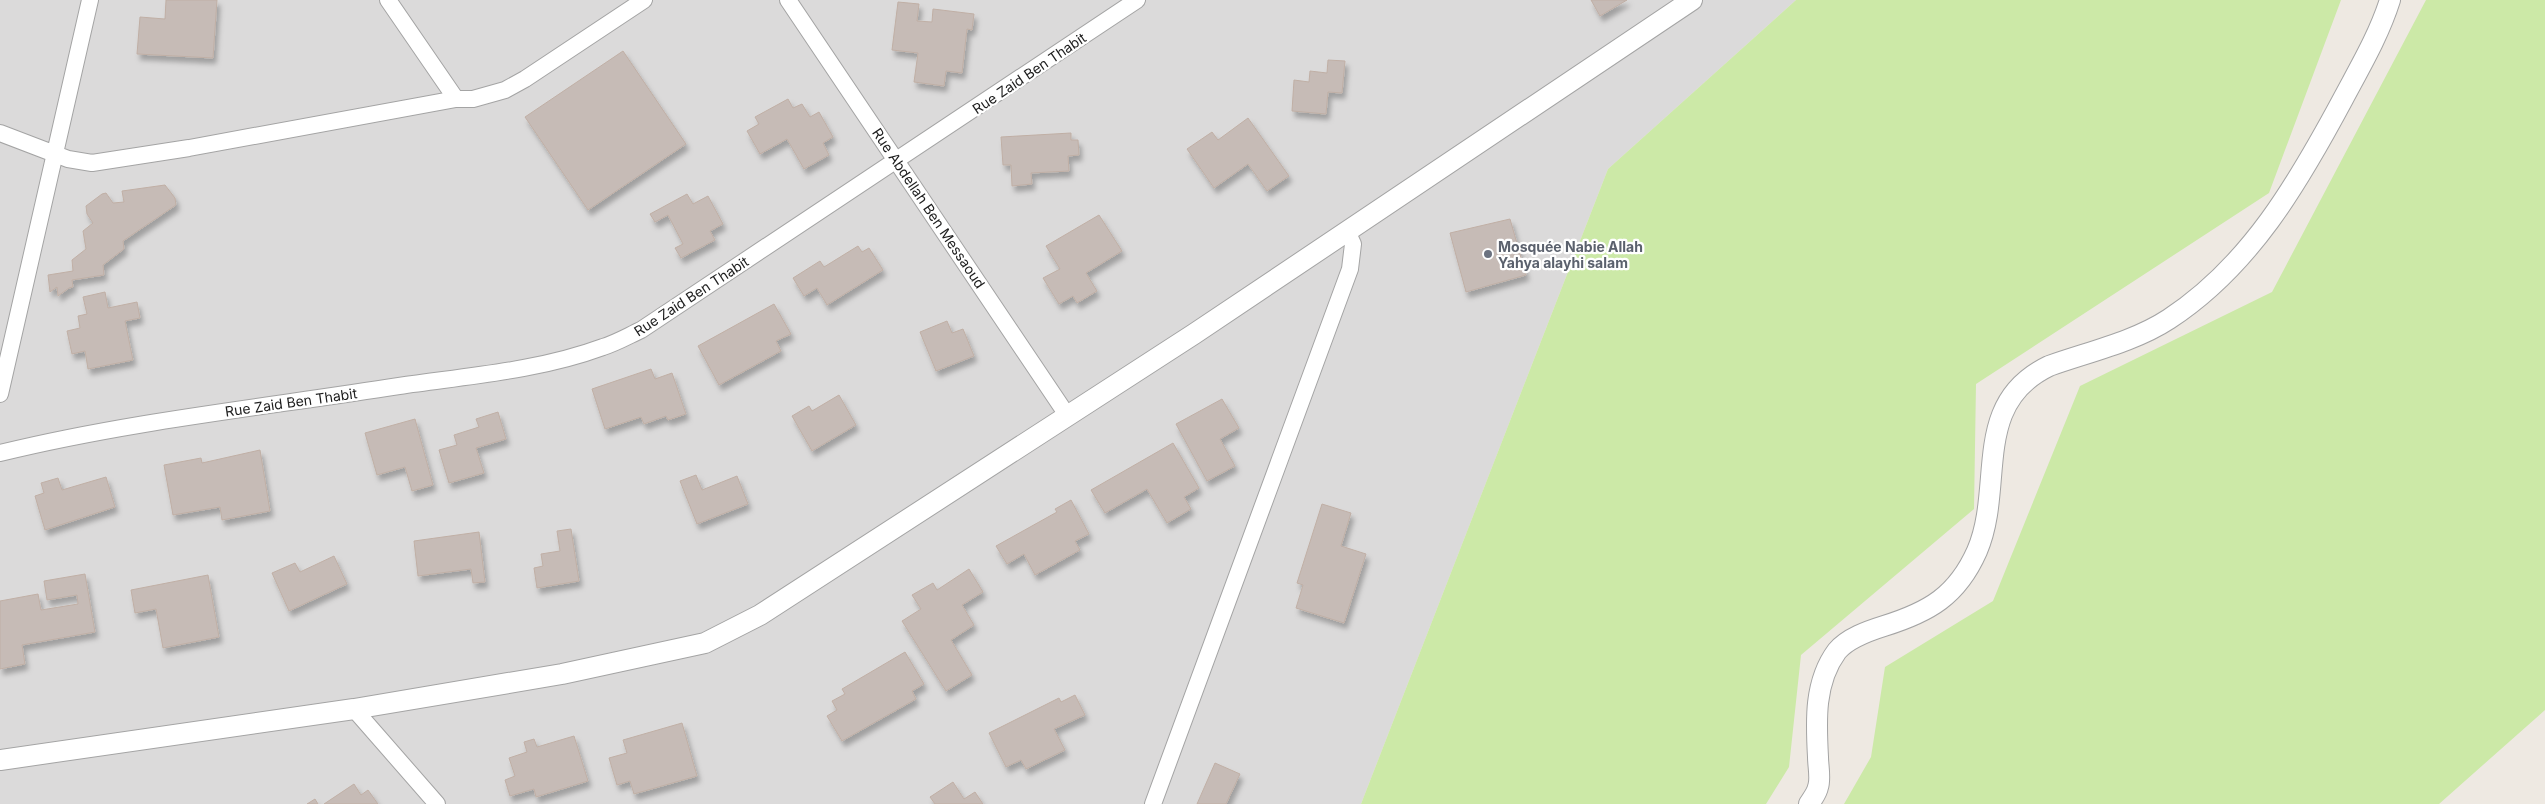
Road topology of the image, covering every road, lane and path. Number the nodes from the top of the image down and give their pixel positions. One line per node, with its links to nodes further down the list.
1 (90, 0): 10 (street)
2 (388, 0): 8 (street)
3 (644, 0): 8 (street)
4 (788, 0): 11 (street, Rue Abdellah Ben Messaoud)
5 (1137, 0): 11 (street, Rue Zaid Ben Thabit)
6 (1692, 0): 12 (street)
7 (2390, 0): 22 (street)
8 (456, 99): 10 (street)
9 (0, 133): 10 (street)
10 (54, 152): 13 (street)
11 (898, 161): 15 (street, Rue Abdellah Ben Messaoud); 16 (street, Rue Zaid Ben Thabit)
12 (1347, 231): 15 (street); 19 (street)
13 (5, 355): 14 (street)
14 (0, 394)
15 (1065, 417): 17 (street)
16 (0, 454)
17 (354, 709): 18 (street); 20 (street)
18 (1, 760)
19 (1155, 798): 21 (street)
20 (437, 804)
21 (1144, 804)
22 (1809, 804)

